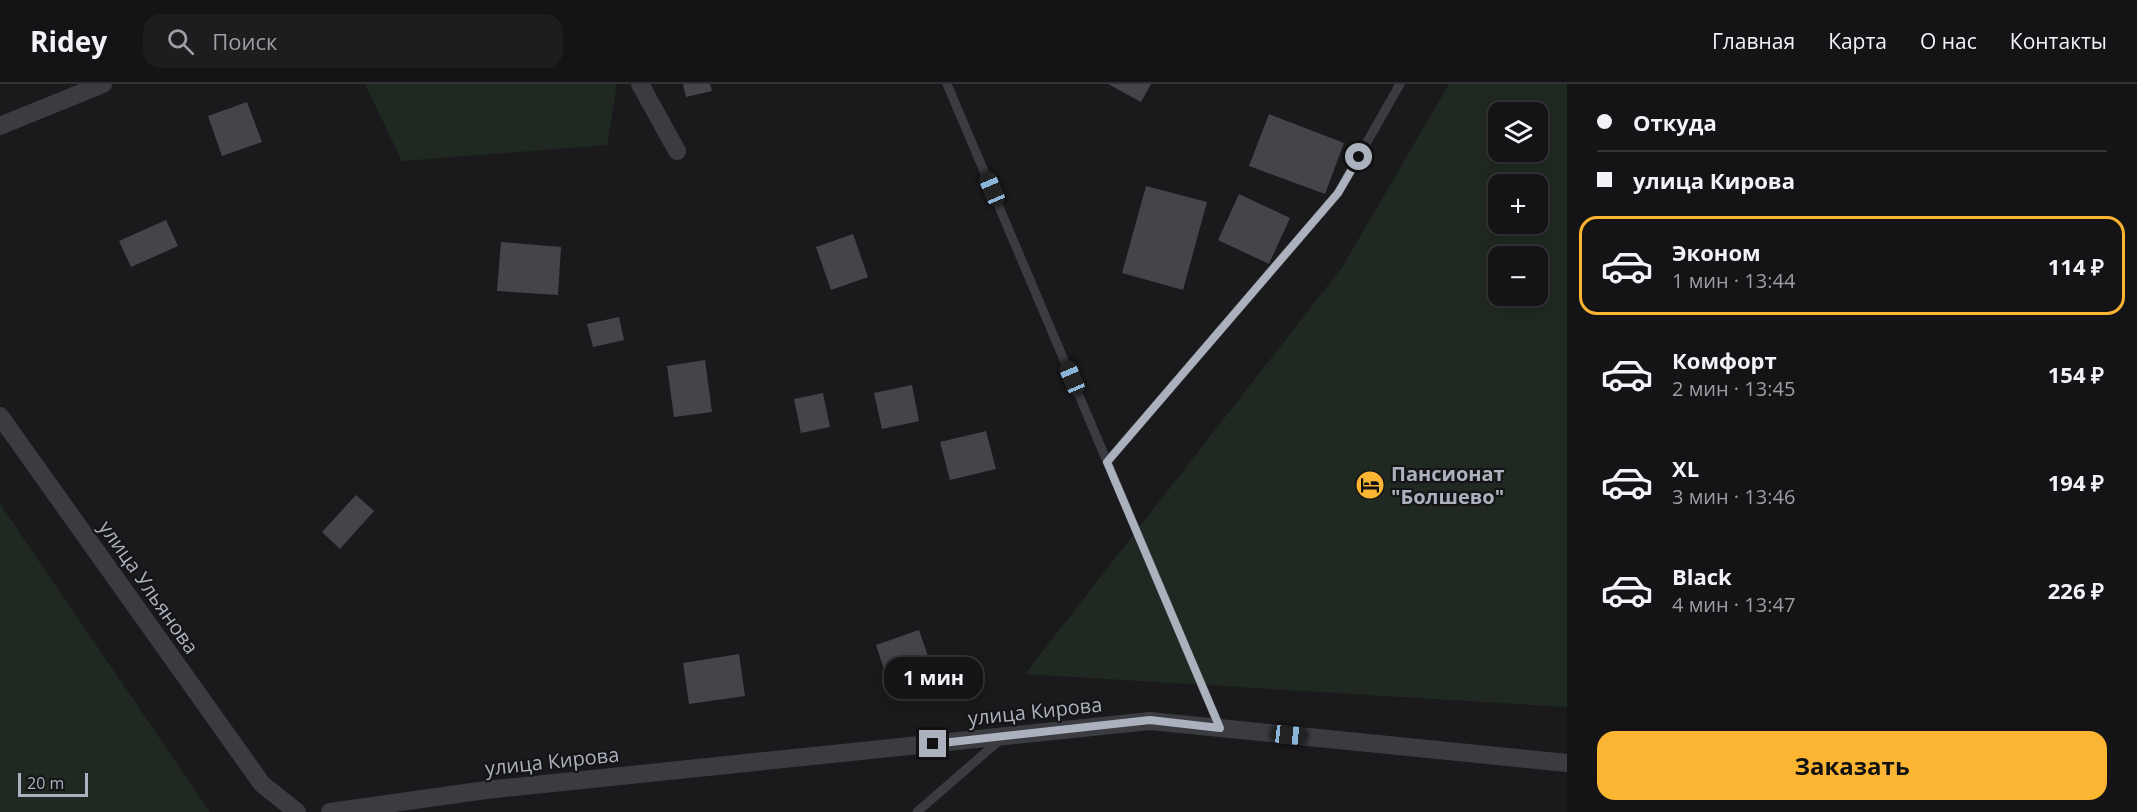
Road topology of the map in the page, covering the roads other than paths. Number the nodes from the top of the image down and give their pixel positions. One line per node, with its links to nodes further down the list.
1 (103, 84): 5 (street)
2 (640, 84): 6 (street)
3 (947, 84): 8 (lane)
4 (1400, 84): 8 (lane)
5 (0, 126)
6 (677, 151)
7 (0, 416): 12 (street, улица Ульянова)
8 (1107, 462): 9 (lane)
9 (1220, 728): 10 (street, улица Кирова); 11 (street, улица Кирова)
10 (1004, 737): 13 (street, улица Кирова); 14 (lane)
11 (1567, 763)
12 (297, 812)
13 (330, 812)
14 (917, 812)

